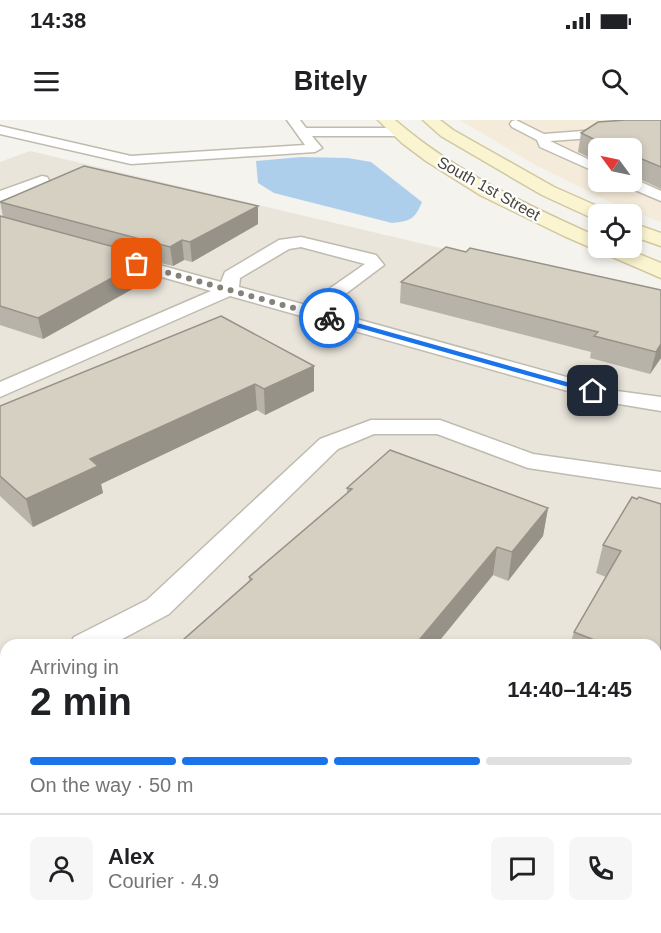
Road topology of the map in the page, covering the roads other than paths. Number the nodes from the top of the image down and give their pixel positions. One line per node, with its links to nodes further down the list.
1 (293, 120): 7 (lane)
2 (431, 120): 8 (main road, South 1st Street)
3 (516, 124): 9 (lane)
4 (392, 126): 7 (lane); 8 (main road); 17 (main road, South 1st Street)
5 (661, 129): 9 (lane)
6 (0, 130): 7 (lane)
7 (302, 132)
8 (447, 132): 15 (main road, South 1st Street)
9 (542, 138): 10 (lane)
10 (588, 164)
11 (42, 180): 13 (lane)
12 (642, 188): 14 (lane)
13 (0, 196)
14 (661, 196)
15 (588, 209)
16 (642, 233): 18 (main road)
17 (588, 239)
18 (661, 240)
19 (103, 255): 22 (lane)
20 (630, 258): 21 (main road)
21 (661, 271)
22 (229, 290): 23 (lane); 23 (lane); 24 (lane)
23 (309, 312): 25 (lane)
24 (1, 388)
25 (661, 404)
26 (661, 480): 27 (lane)
27 (97, 639)

